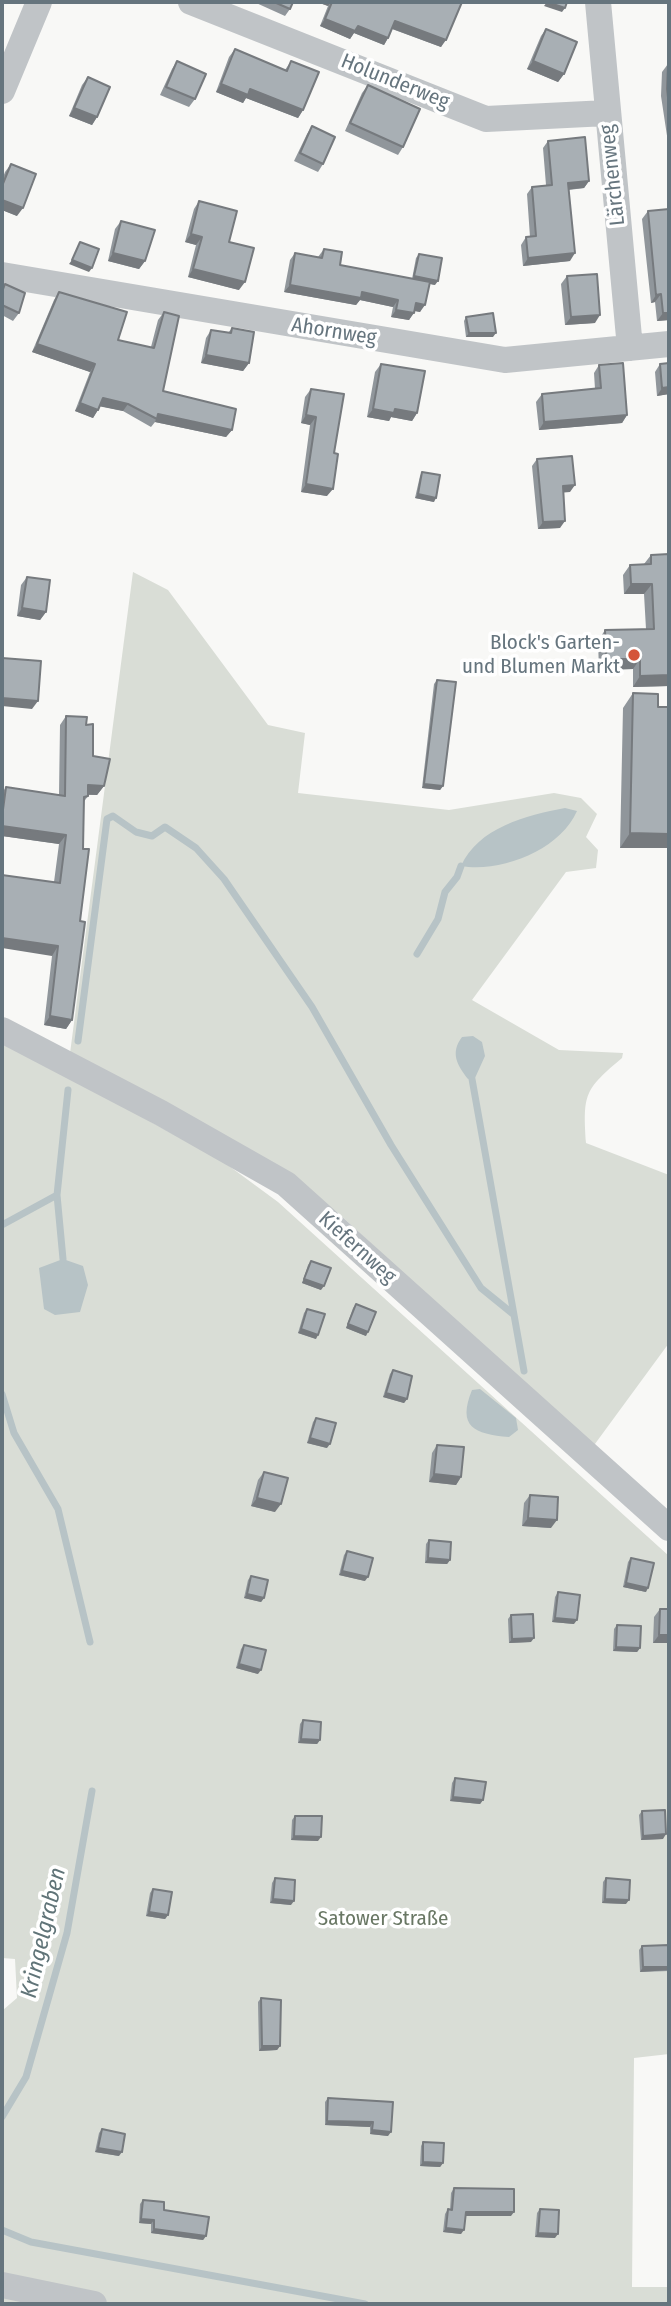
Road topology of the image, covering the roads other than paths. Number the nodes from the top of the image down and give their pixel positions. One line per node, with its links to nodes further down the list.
1 (39, 2): 4 (street)
2 (191, 2): 5 (street, Holunderweg)
3 (597, 2): 5 (street, Lärchenweg)
4 (2, 91)
5 (607, 113): 8 (street, Lärchenweg)
6 (2, 275): 8 (street, Ahornweg)
7 (669, 344): 8 (street, Ahornweg)
8 (630, 348)
9 (2, 1030): 10 (street, Kiefernweg)
10 (669, 1528)
11 (2, 2285): 12 (street)
12 (94, 2304)

